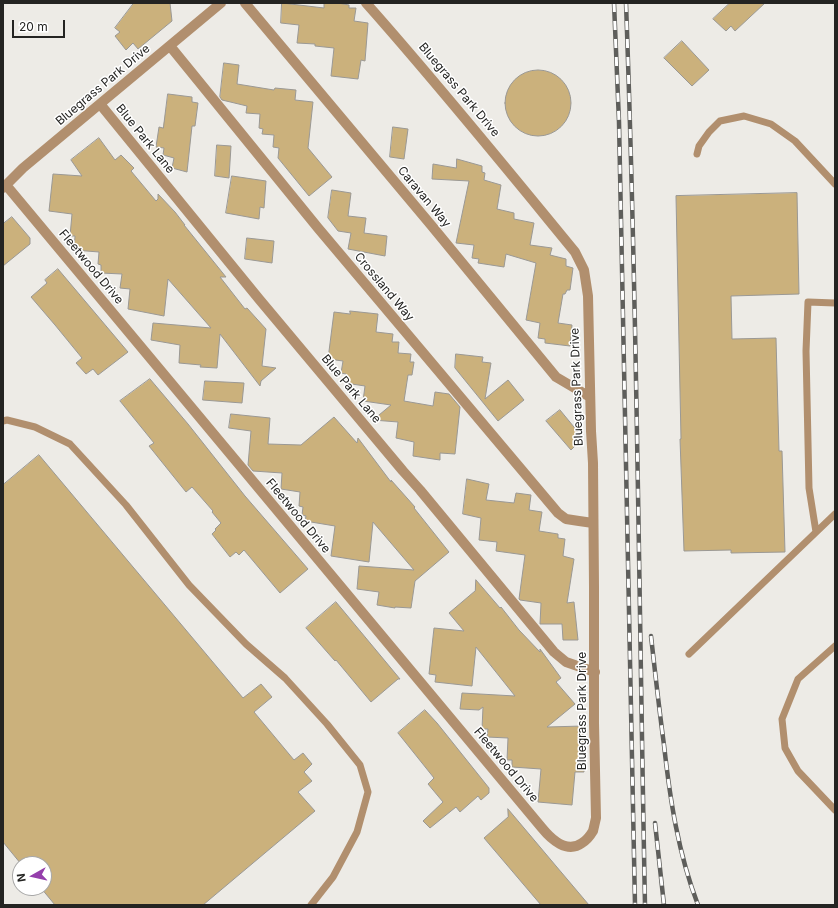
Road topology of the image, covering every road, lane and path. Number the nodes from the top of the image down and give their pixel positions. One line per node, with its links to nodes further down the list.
1 (221, 3): 4 (street, Bluegrass Park Drive)
2 (245, 3): 10 (street, Caravan Way)
3 (366, 3): 10 (street, Bluegrass Park Drive)
4 (170, 46): 5 (street, Bluegrass Park Drive); 13 (street, Crossland Way)
5 (100, 104): 8 (street, Bluegrass Park Drive); 17 (street, Blue Park Lane)
6 (697, 154): 7 (lane)
7 (835, 184)
8 (4, 186): 19 (street, Fleetwood Drive)
9 (835, 303): 14 (lane)
10 (590, 397): 13 (street, Bluegrass Park Drive)
11 (3, 421): 20 (lane)
12 (835, 514): 14 (lane)
13 (593, 523): 17 (street, Bluegrass Park Drive)
14 (816, 532): 16 (lane)
15 (835, 646): 18 (lane)
16 (689, 654)
17 (595, 672): 19 (street, Bluegrass Park Drive)
18 (835, 810)
19 (581, 844)
20 (311, 905)

